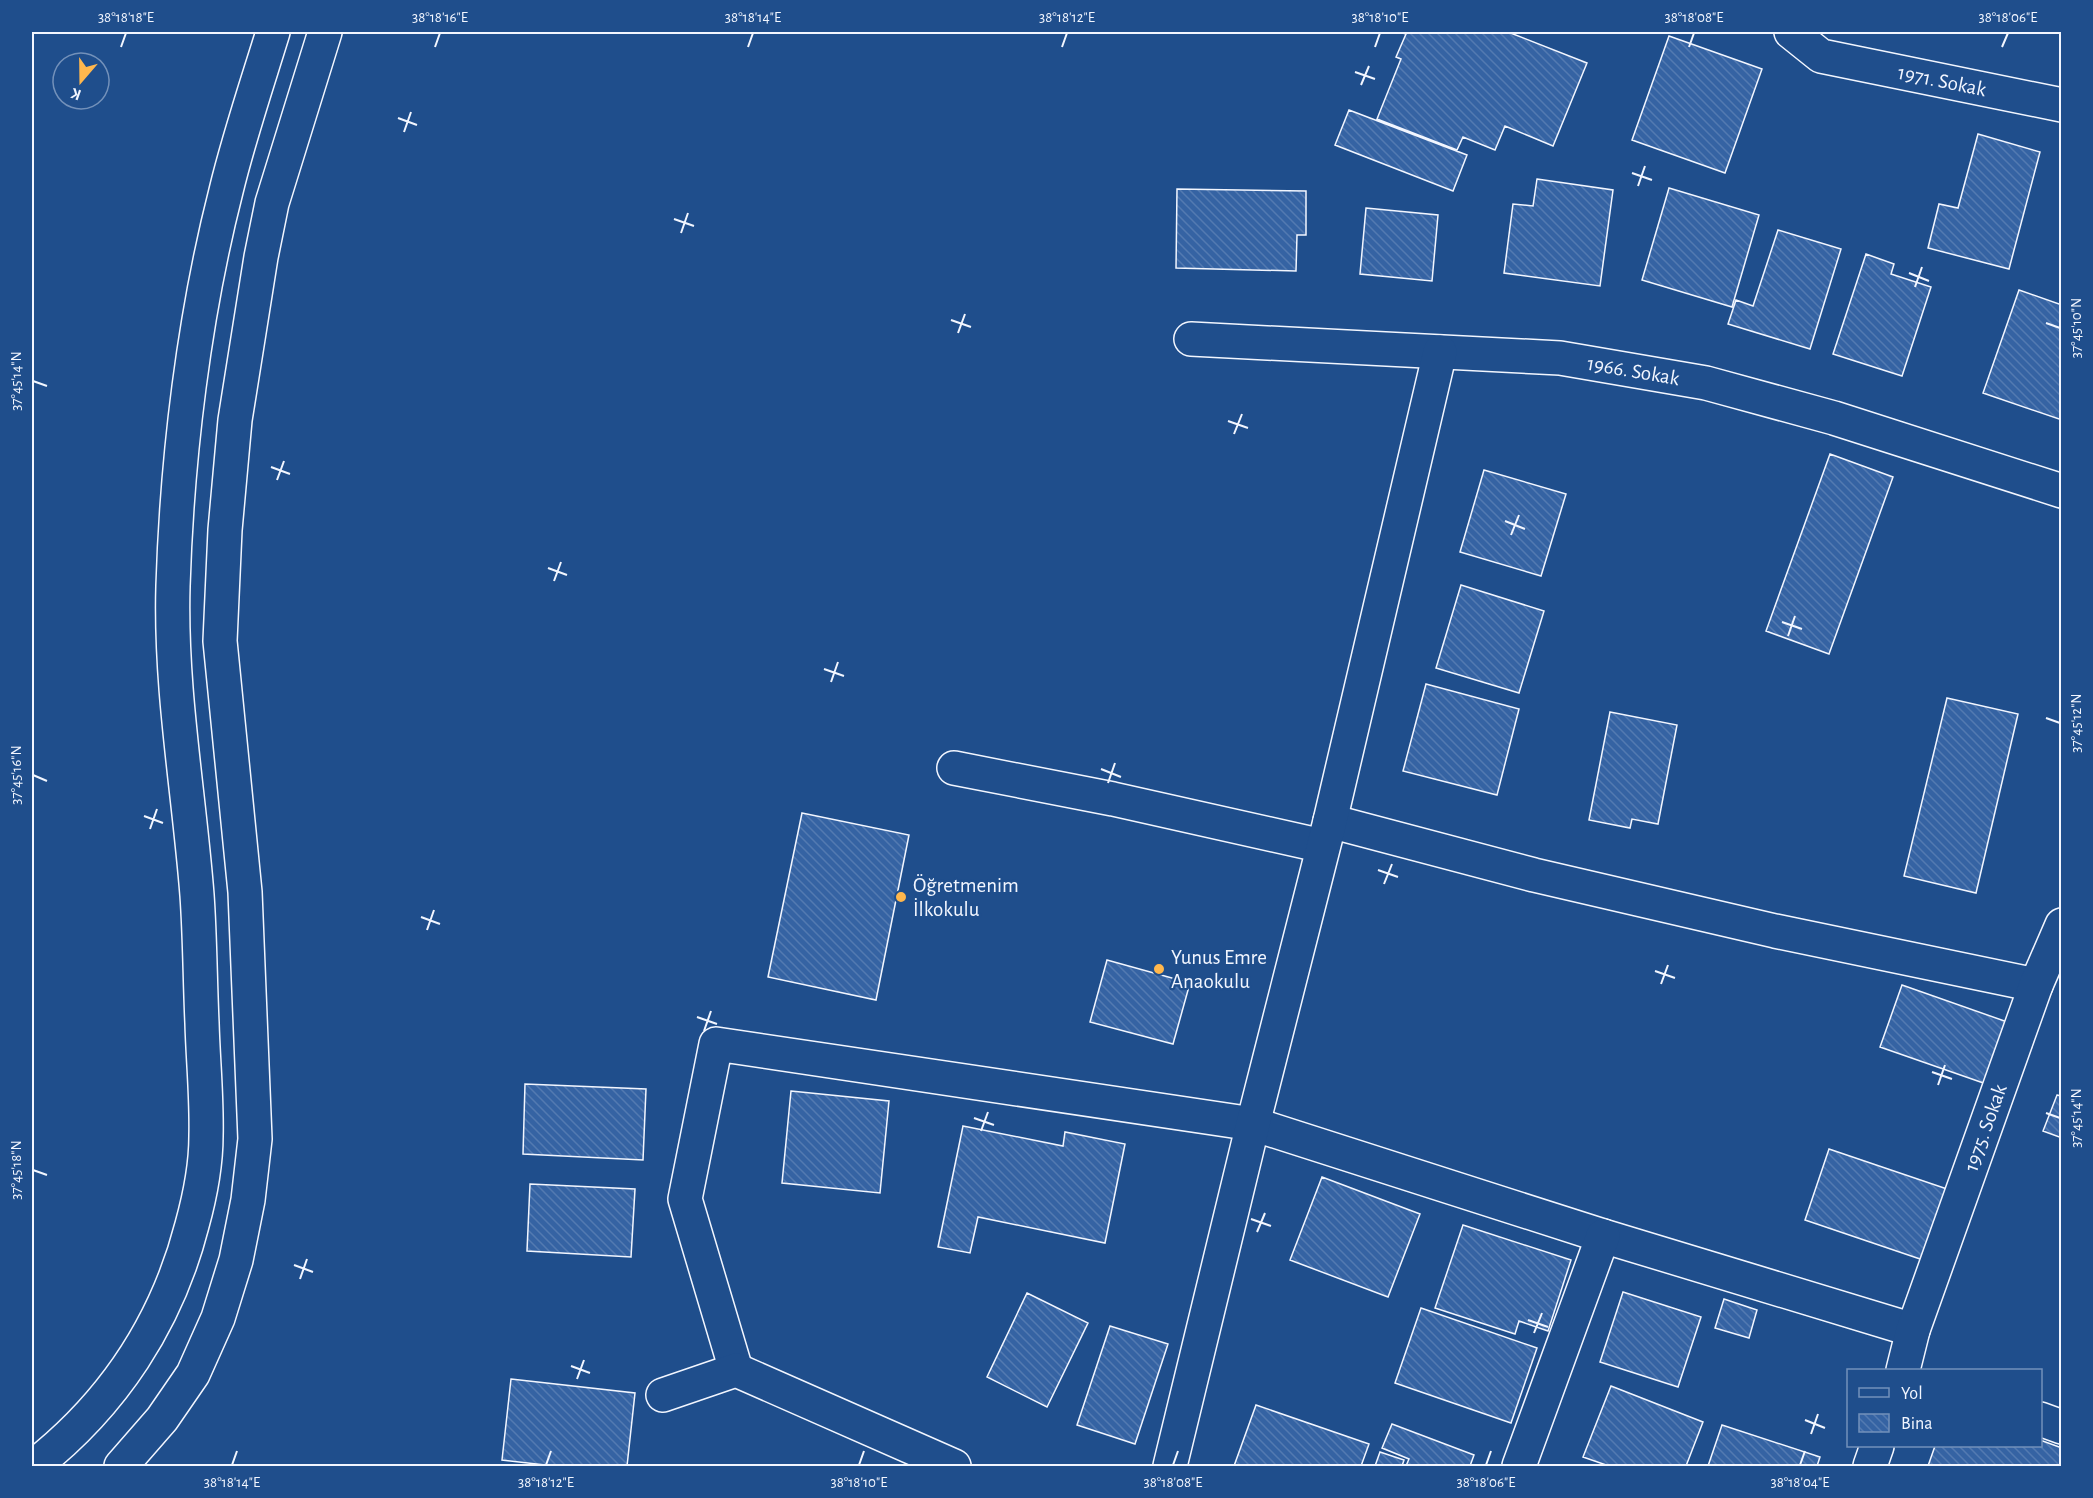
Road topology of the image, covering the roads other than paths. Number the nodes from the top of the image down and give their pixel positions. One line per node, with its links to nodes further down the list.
1 (273, 32): 21 (street)
2 (325, 32): 22 (street)
3 (1791, 32): 4 (street, 1971. Sokak)
4 (2061, 105)
5 (1191, 339): 6 (street, 1966. Sokak)
6 (1440, 352): 7 (street, 1966. Sokak); 9 (street)
7 (2061, 491)
8 (954, 768): 9 (street)
9 (1326, 833): 11 (street); 12 (street)
10 (2061, 925): 11 (street, 1975. Sokak)
11 (2036, 985): 14 (street, 1975. Sokak)
12 (1252, 1124): 13 (street); 16 (street); 24 (street)
13 (1603, 1236): 14 (street); 25 (street)
14 (1913, 1330): 15 (street, 1975. Sokak)
15 (1904, 1369)
16 (736, 1370): 17 (street); 23 (street)
17 (663, 1395)
18 (2042, 1420): 19 (street)
19 (2061, 1427)
20 (1877, 1447): 26 (street)
21 (34, 1467)
22 (121, 1467)
23 (954, 1467)
24 (1170, 1467)
25 (1519, 1467)
26 (1870, 1467)

